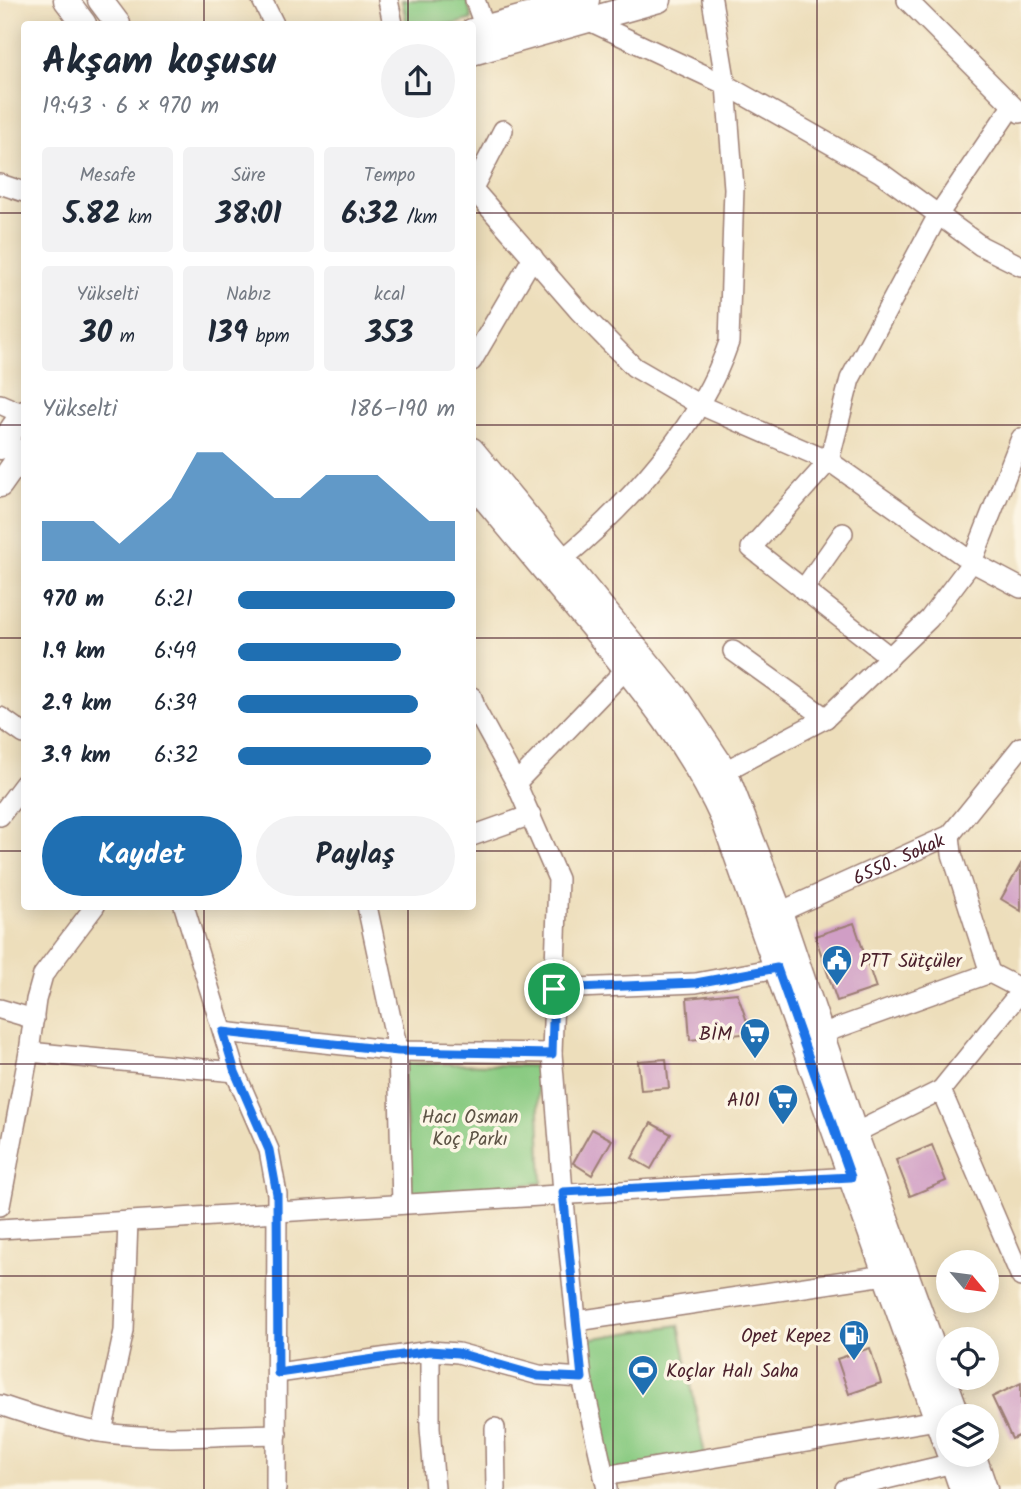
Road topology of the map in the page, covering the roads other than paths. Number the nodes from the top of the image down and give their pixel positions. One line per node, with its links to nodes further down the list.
1 (66, 0): 10 (main road)
2 (100, 0): 11 (main road)
3 (262, 0): 12 (street)
4 (388, 0): 13 (street)
5 (475, 0): 14 (street)
6 (659, 0): 9 (main road)
7 (712, 0): 16 (street)
8 (907, 0): 17 (street)
9 (586, 9): 14 (main road); 15 (main road); 16 (street)
10 (82, 21)
11 (116, 21)
12 (272, 21)
13 (392, 21)
14 (479, 29)
15 (476, 51)
16 (726, 85): 23 (street); 28 (street)
17 (1016, 110): 23 (street)
18 (503, 131): 19 (street)
19 (476, 183)
20 (0, 184): 21 (street)
21 (21, 191)
22 (476, 192): 24 (street)
23 (939, 215): 25 (street); 35 (street)
24 (533, 257): 26 (street); 28 (street)
25 (1021, 266)
26 (476, 354)
27 (0, 404): 29 (street)
28 (698, 404): 35 (street); 39 (street)
29 (21, 412)
30 (21, 417): 32 (main road)
31 (1021, 438): 40 (street)
32 (0, 447)
33 (21, 455): 36 (main road)
34 (476, 455): 39 (main road)
35 (829, 461): 40 (street); 42 (street)
36 (0, 485)
37 (476, 488): 45 (main road)
38 (843, 533): 42 (street)
39 (562, 559): 51 (main road)
40 (972, 562): 41 (street); 44 (street)
41 (1021, 588)
42 (803, 590): 44 (street)
43 (733, 651): 48 (street)
44 (890, 657): 48 (street)
45 (626, 669): 52 (street); 62 (main road)
46 (476, 711): 52 (street)
47 (0, 718): 49 (street)
48 (827, 718): 51 (street)
49 (21, 732)
50 (1021, 747): 57 (street, 6550. Sokak)
51 (725, 771): 61 (main road)
52 (516, 783): 54 (street)
53 (21, 788): 55 (street)
54 (531, 815): 56 (street); 64 (street)
55 (0, 816)
56 (476, 835)
57 (950, 835): 61 (street, 6550. Sokak); 63 (street)
58 (92, 910): 67 (street)
59 (185, 910): 68 (street)
60 (368, 910): 70 (street)
61 (780, 912): 69 (main road)
62 (777, 968): 64 (street); 77 (main road)
63 (990, 973): 65 (street); 69 (street)
64 (554, 989): 72 (street)
65 (1021, 990): 74 (street)
66 (0, 1009): 67 (street)
67 (34, 1019): 71 (street)
68 (223, 1032): 70 (street); 73 (street)
69 (821, 1034): 75 (main road)
70 (398, 1051): 72 (street); 79 (street)
71 (29, 1052): 73 (street); 76 (street)
72 (552, 1054): 78 (street)
73 (235, 1072): 81 (street)
74 (941, 1090): 75 (street); 85 (street)
75 (855, 1133): 91 (main road)
76 (5, 1149): 80 (street)
77 (851, 1177): 78 (street); 84 (main road)
78 (563, 1192): 79 (street); 86 (street)
79 (402, 1203): 81 (street)
80 (0, 1206)
81 (277, 1212): 82 (street); 88 (street)
82 (128, 1221): 83 (street); 95 (street)
83 (0, 1229)
84 (885, 1275): 86 (street); 90 (main road)
85 (1021, 1277)
86 (577, 1321): 89 (street)
87 (430, 1351): 88 (street); 89 (street); 102 (street)
88 (278, 1373): 96 (street)
89 (582, 1378): 100 (street)
90 (942, 1404)
91 (943, 1404)
92 (0, 1405): 95 (street)
93 (936, 1420): 100 (street)
94 (495, 1428): 103 (street)
95 (102, 1432): 96 (street)
96 (277, 1434): 101 (street)
97 (936, 1462): 104 (street)
98 (958, 1467): 105 (main road)
99 (966, 1467): 106 (main road)
100 (606, 1483)
101 (276, 1489)
102 (435, 1489)
103 (496, 1489)
104 (845, 1489)
105 (962, 1489)
106 (985, 1489)

